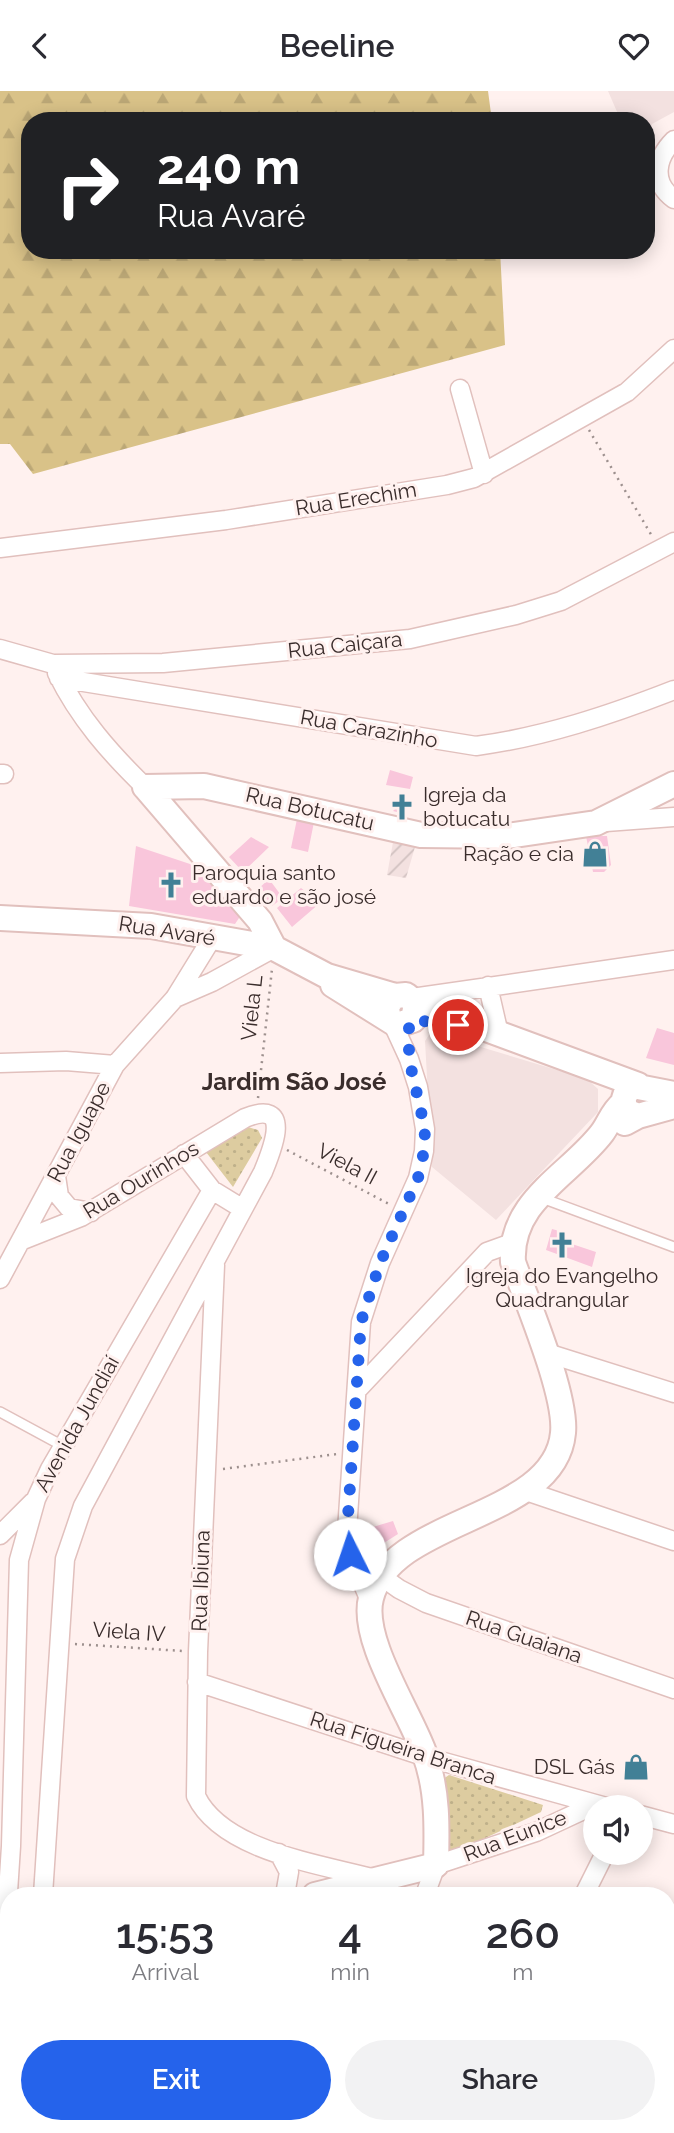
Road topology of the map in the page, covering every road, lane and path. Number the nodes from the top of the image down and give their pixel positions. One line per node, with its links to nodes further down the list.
1 (674, 140): 2 (street)
2 (674, 199)
3 (674, 349): 5 (street, Rua Erechim)
4 (460, 389): 6 (street)
5 (582, 418): 6 (street, Rua Erechim); 7 (path)
6 (484, 474): 8 (street, Rua Erechim)
7 (667, 546): 10 (street, Rua Caiçara)
8 (0, 548)
9 (0, 649): 10 (street, Rua Caiçara)
10 (56, 671): 11 (street, Rua Carazinho); 13 (street)
11 (674, 691)
12 (674, 784): 15 (main road, Rua Botucatu)
13 (145, 787): 15 (main road, Rua Botucatu); 18 (main road)
14 (674, 817): 15 (street)
15 (596, 823)
16 (0, 918): 17 (main road, Rua Avaré)
17 (212, 938): 18 (main road, Rua Avaré); 21 (street, Rua Iguape)
18 (274, 948): 21 (street, Rua Iguape); 22 (main road, Rua Avaré); 29 (path, Viela L)
19 (674, 960): 20 (street)
20 (488, 986): 22 (street); 23 (street)
21 (175, 998): 25 (street, Rua Iguape)
22 (403, 1012): 23 (main road, Rua Avaré); 37 (street)
23 (488, 1030): 27 (main road, Rua Avaré)
24 (0, 1063): 25 (street)
25 (115, 1065): 32 (street, Rua Iguape)
26 (674, 1094): 27 (main road)
27 (636, 1100): 28 (main road); 34 (main road)
28 (674, 1106)
29 (257, 1113): 30 (street); 31 (street, Rua Ourinhos)
30 (274, 1143): 35 (street, Avenida Jundiaí); 37 (path, Viela II)
31 (184, 1154): 33 (street); 36 (street, Rua Ourinhos)
32 (56, 1177): 36 (street); 38 (street, Rua Iguape)
33 (212, 1190): 35 (street); 47 (street, Avenida Jundiaí)
34 (537, 1196): 39 (main road); 40 (lane)
35 (243, 1209): 41 (street, Avenida Jundiaí)
36 (91, 1212): 38 (street, Rua Ourinhos)
37 (404, 1213): 44 (street)
38 (23, 1240): 42 (street, Rua Iguape)
39 (512, 1243): 43 (main road); 44 (street)
40 (674, 1247)
41 (215, 1260): 49 (street, Rua Ibiuna); 58 (street, Avenida Jundiaí)
42 (0, 1279)
43 (544, 1352): 45 (street); 50 (main road)
44 (359, 1388): 48 (street)
45 (674, 1394)
46 (0, 1412): 47 (lane)
47 (63, 1446): 51 (street, Avenida Jundiaí)
48 (352, 1452): 49 (path); 54 (street)
49 (205, 1472): 59 (street, Rua Ibiuna)
50 (526, 1491): 53 (street); 56 (main road)
51 (36, 1499): 52 (street); 55 (street, Avenida Jundiaí)
52 (0, 1537): 55 (street)
53 (674, 1541)
54 (350, 1554): 56 (street, Rua Guaiana); 57 (street)
55 (19, 1560): 62 (street, Avenida Jundiaí)
56 (378, 1575): 57 (main road); 61 (street, Rua Guaiana)
57 (370, 1607): 63 (main road)
58 (57, 1643): 59 (path, Viela IV); 73 (street, Avenida Jundiaí)
59 (198, 1652): 60 (street, Rua Ibiuna)
60 (197, 1682): 63 (street, Rua Figueira Branca); 68 (street, Rua Ibiuna)
61 (674, 1689)
62 (7, 1710): 72 (street, Avenida Jundiaí)
63 (426, 1757): 64 (street, Rua Figueira Branca); 69 (main road)
64 (583, 1801)
65 (583, 1813): 69 (street, Rua Eunice)
66 (653, 1818): 67 (street)
67 (674, 1824)
68 (279, 1853): 71 (street, Rua Ibiuna); 74 (street)
69 (436, 1865): 71 (main road); 76 (street)
70 (599, 1865): 77 (street)
71 (375, 1879): 75 (main road)
72 (4, 1887)
73 (43, 1887)
74 (286, 1887)
75 (345, 1887)
76 (428, 1887)
77 (588, 1887)

